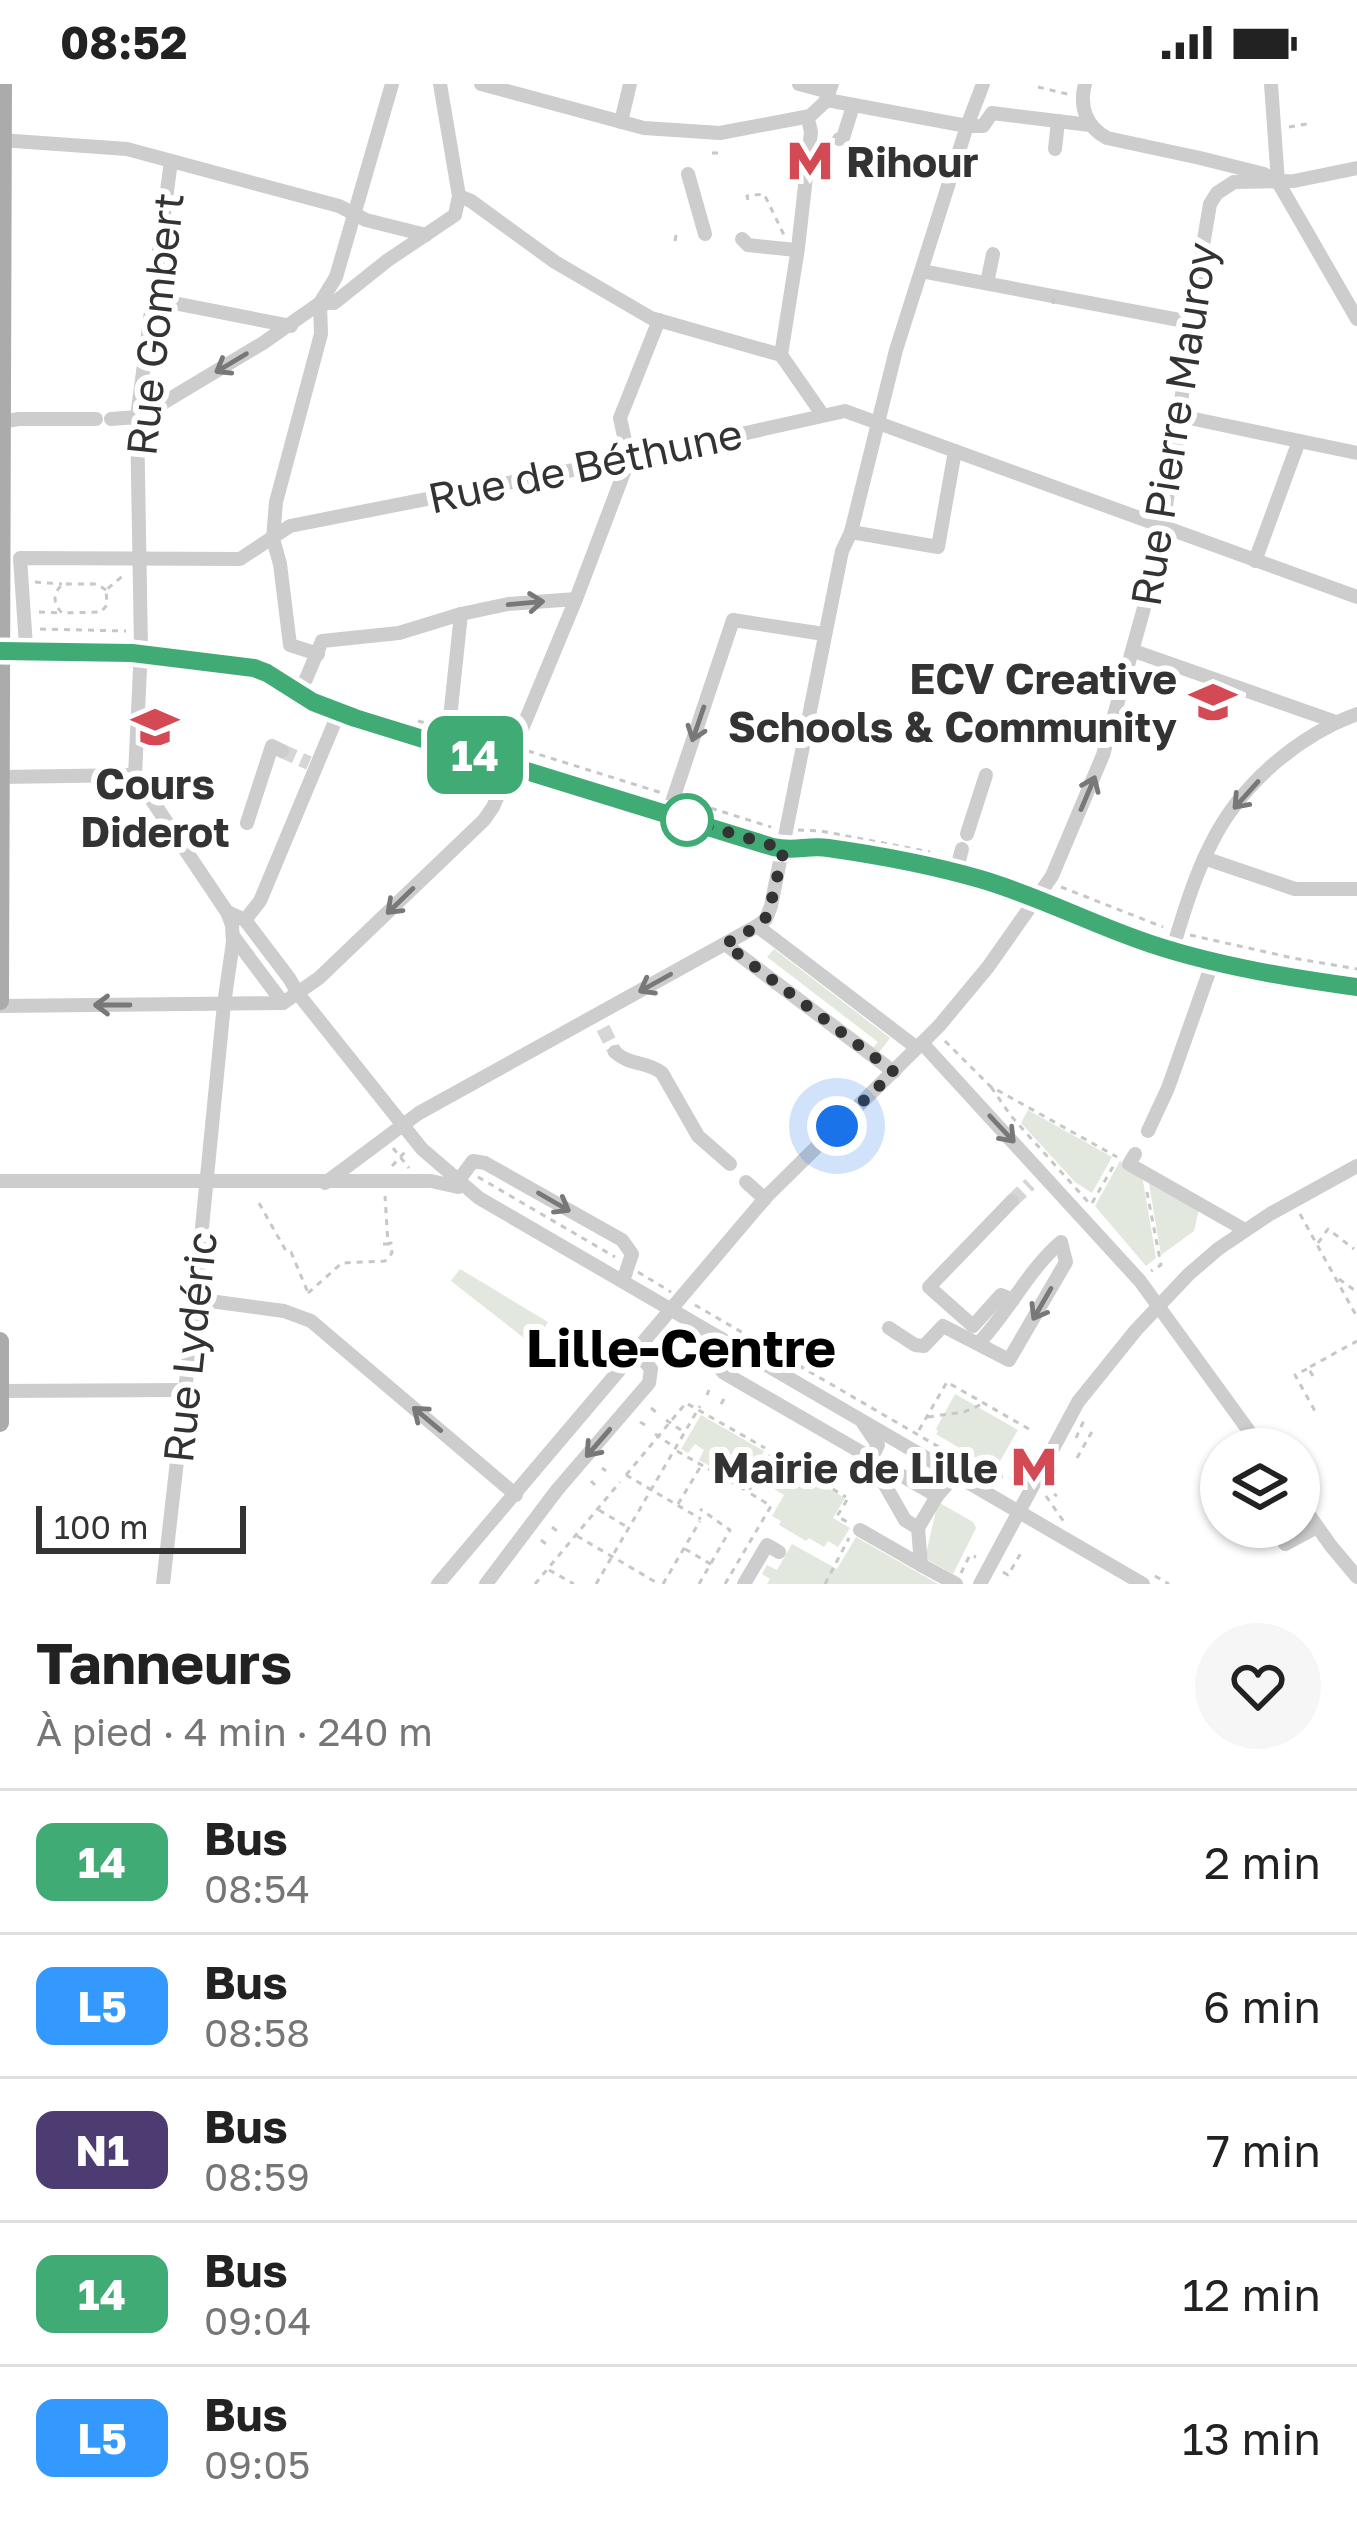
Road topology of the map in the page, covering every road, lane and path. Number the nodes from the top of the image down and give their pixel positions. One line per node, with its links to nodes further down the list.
1 (2, 84): 20 (main road)
2 (392, 84): 30 (street)
3 (440, 84): 28 (street)
4 (481, 84): 14 (street)
5 (630, 84): 14 (street)
6 (799, 84): 11 (street)
7 (983, 84): 19 (street)
8 (1271, 84): 27 (street)
9 (1038, 87): 10 (path)
10 (1084, 91): 17 (street)
11 (830, 92): 12 (street); 14 (street)
12 (853, 106): 19 (street); 21 (street)
13 (1058, 121): 17 (street); 19 (street); 22 (street)
14 (621, 122)
15 (809, 123): 36 (street)
16 (1306, 124): 18 (path)
17 (1090, 125): 26 (street)
18 (1290, 127)
19 (966, 131): 38 (street)
20 (1, 140): 23 (street); 53 (main road)
21 (839, 140)
22 (1055, 149)
23 (171, 161): 30 (street); 41 (street, Rue Gombert)
24 (1357, 168): 27 (street)
25 (688, 174): 32 (street)
26 (1237, 175): 27 (street); 46 (street, Rue Pierre Mauroy)
27 (1278, 182): 45 (street)
28 (459, 196): 33 (street); 44 (street)
29 (748, 200): 36 (path)
30 (354, 214): 33 (street); 42 (street)
31 (677, 230): 35 (path)
32 (705, 233)
33 (425, 235): 42 (street)
34 (742, 238): 36 (street)
35 (675, 242)
36 (796, 252): 48 (street)
37 (993, 254): 39 (street)
38 (921, 271): 39 (street); 52 (street)
39 (987, 283): 46 (street)
40 (1056, 291): 43 (path, bridge)
41 (153, 298): 47 (street); 50 (street, Rue Gombert)
42 (320, 303): 47 (street); 60 (street)
43 (1053, 304)
44 (659, 320): 48 (street); 57 (street)
45 (1357, 320)
46 (1190, 322): 51 (street, Rue Pierre Mauroy)
47 (291, 326): 50 (street, one-way to 50)
48 (781, 356): 49 (street)
49 (822, 414): 52 (street, Rue de Béthune); 57 (street, Rue de Béthune)
50 (137, 416): 53 (street); 61 (street, Rue Gombert)
51 (1180, 416): 54 (street); 58 (street, Rue Pierre Mauroy)
52 (879, 422): 55 (street, Rue de Béthune); 59 (street)
53 (1, 429): 73 (main road)
54 (1300, 441): 56 (street); 62 (street)
55 (955, 451): 58 (street, Rue de Béthune); 59 (street)
56 (1357, 453)
57 (629, 459): 60 (street, Rue de Béthune); 67 (street)
58 (1163, 528): 62 (street, Rue de Béthune); 74 (street, Rue Pierre Mauroy)
59 (851, 532): 71 (street)
60 (273, 538): 61 (street); 76 (street)
61 (138, 559): 63 (street); 65 (path); 75 (street, Rue Gombert)
62 (1255, 561): 66 (street, Rue de Béthune)
63 (20, 581): 64 (path); 68 (street)
64 (63, 584): 65 (path); 69 (path)
65 (106, 590): 69 (path)
66 (1357, 597)
67 (576, 599): 70 (street, one-way to 67); 82 (street)
68 (24, 612): 69 (path); 72 (street)
69 (62, 613)
70 (461, 614): 76 (street); 81 (street)
71 (824, 634): 88 (street, one-way to 88); 91 (street)
72 (26, 646)
73 (1, 651): 75 (street); 87 (main road)
74 (1134, 651): 80 (street); 97 (street, Rue Pierre Mauroy, one-way to 74)
75 (140, 654): 77 (street); 85 (street, Rue Gombert)
76 (318, 654): 77 (street)
77 (297, 692): 78 (street)
78 (338, 712): 81 (street); 99 (street)
79 (1356, 718): 80 (street)
80 (1336, 722): 93 (street, one-way to 93)
81 (447, 746): 84 (street)
82 (516, 748): 84 (street); 88 (path)
83 (282, 751): 90 (street)
84 (509, 765): 89 (street); 106 (street, one-way to 106)
85 (135, 775): 87 (street); 98 (street)
86 (986, 776): 95 (street)
87 (1, 777): 94 (main road)
88 (674, 796): 89 (street); 91 (path)
89 (668, 814): 92 (street)
90 (247, 823)
91 (788, 830): 92 (street)
92 (784, 849): 95 (street); 100 (street)
93 (1204, 858): 96 (street); 103 (street)
94 (0, 867): 107 (main road)
95 (956, 872): 97 (street)
96 (1357, 889)
97 (1037, 898): 103 (street); 111 (street, Rue Pierre Mauroy)
98 (227, 912): 99 (street); 101 (street)
99 (245, 920): 106 (street)
100 (758, 926): 102 (street); 111 (street)
101 (233, 936): 108 (street); 109 (street, Rue Lydéric)
102 (725, 944): 113 (street); 115 (street, one-way to 115)
103 (1172, 951): 104 (street)
104 (1213, 961): 105 (street); 116 (street)
105 (1357, 987)
106 (299, 994): 108 (street); 115 (street)
107 (0, 1003): 109 (street, one-way to 107)
108 (283, 1003): 109 (street)
109 (224, 1004): 123 (street, Rue Lydéric)
110 (945, 1041): 114 (path)
111 (917, 1044): 113 (street, Rue Pierre Mauroy); 132 (street, one-way to 132)
112 (616, 1052): 119 (street)
113 (894, 1072): 128 (street, Rue Pierre Mauroy)
114 (990, 1086): 118 (path); 118 (path)
115 (402, 1124): 117 (street); 125 (street)
116 (1148, 1131)
117 (416, 1142): 121 (street); 126 (path)
118 (1131, 1162): 133 (street); 139 (path)
119 (730, 1164)
120 (1353, 1174): 130 (street)
121 (461, 1175): 127 (street); 137 (path); 137 (street, one-way to 137)
122 (0, 1181): 123 (street)
123 (206, 1181): 125 (street); 141 (street, Rue Lydéric)
124 (746, 1182): 128 (street)
125 (325, 1183): 126 (street)
126 (384, 1183): 127 (street); 131 (path)
127 (479, 1198): 137 (street)
128 (765, 1199): 143 (street, Rue Pierre Mauroy)
129 (1012, 1201): 142 (street)
130 (1293, 1202): 133 (street); 135 (path)
131 (259, 1203)
132 (1081, 1216): 134 (street); 144 (street)
133 (1245, 1230): 144 (street)
134 (1061, 1242): 142 (street); 151 (street, one-way to 151)
135 (1317, 1244): 136 (path); 138 (path)
136 (1354, 1249)
137 (626, 1274): 143 (street); 143 (path)
138 (1334, 1275): 140 (path); 146 (path)
139 (1145, 1277)
140 (1357, 1292)
141 (195, 1299): 155 (street, Rue Lydéric); 180 (street, one-way to 141)
142 (1013, 1300): 151 (street)
143 (673, 1302): 148 (street); 152 (street, Rue Pierre Mauroy)
144 (1159, 1306): 165 (street); 184 (street)
145 (709, 1313): 177 (path)
146 (1357, 1317)
147 (889, 1328): 151 (street)
148 (720, 1338): 161 (street); 173 (street)
149 (0, 1341): 156 (main road)
150 (1357, 1341): 153 (path)
151 (978, 1344)
152 (636, 1351): 180 (street, Rue Pierre Mauroy); 206 (street, one-way to 206)
153 (1308, 1368): 154 (path); 159 (path)
154 (1313, 1376)
155 (185, 1390): 156 (street); 204 (street, Rue Lydéric)
156 (0, 1391): 163 (main road)
157 (983, 1403): 160 (path); 160 (path); 168 (path)
158 (699, 1408): 162 (path); 167 (path); 170 (path)
159 (1316, 1413)
160 (927, 1417): 166 (path)
161 (861, 1419): 173 (street); 176 (street)
162 (668, 1421): 167 (path); 169 (path)
163 (0, 1423)
164 (1094, 1428): 172 (path)
165 (1247, 1428)
166 (920, 1430)
167 (685, 1432): 171 (path)
168 (1034, 1432)
169 (656, 1435): 171 (path); 175 (path)
170 (765, 1448)
171 (675, 1449): 174 (path); 178 (path)
172 (1077, 1458)
173 (871, 1459): 181 (street); 187 (street)
174 (701, 1465): 179 (path); 182 (path)
175 (626, 1474): 178 (path); 183 (path)
176 (956, 1474): 181 (street); 184 (street)
177 (987, 1475)
178 (650, 1490): 182 (path); 186 (path)
179 (748, 1492): 201 (path); 212 (path)
180 (516, 1495): 205 (street, Rue Pierre Mauroy)
181 (937, 1496): 187 (street)
182 (677, 1505): 185 (path)
183 (597, 1509): 186 (path); 190 (path)
184 (1018, 1511): 214 (street); 216 (street)
185 (701, 1514): 191 (path); 196 (path)
186 (628, 1528): 194 (path)
187 (918, 1528): 197 (street)
188 (860, 1530): 197 (street)
189 (1320, 1531): 202 (street)
190 (575, 1535): 194 (path); 198 (path)
191 (684, 1549): 196 (path); 210 (path)
192 (778, 1552): 201 (street)
193 (1021, 1553): 200 (path)
194 (612, 1556): 209 (path); 210 (path)
195 (983, 1561): 213 (path)
196 (713, 1565): 203 (path)
197 (921, 1565): 213 (street)
198 (548, 1569): 207 (path); 208 (path)
199 (1001, 1571): 200 (path)
200 (1008, 1575): 215 (path)
201 (733, 1577): 211 (path)
202 (1357, 1577)
203 (702, 1582)
204 (163, 1584)
205 (438, 1584)
206 (486, 1584)
207 (535, 1584)
208 (574, 1584)
209 (596, 1584)
210 (661, 1584)
211 (725, 1584)
212 (825, 1584)
213 (956, 1584)
214 (980, 1584)
215 (1004, 1584)
216 (1143, 1584)

